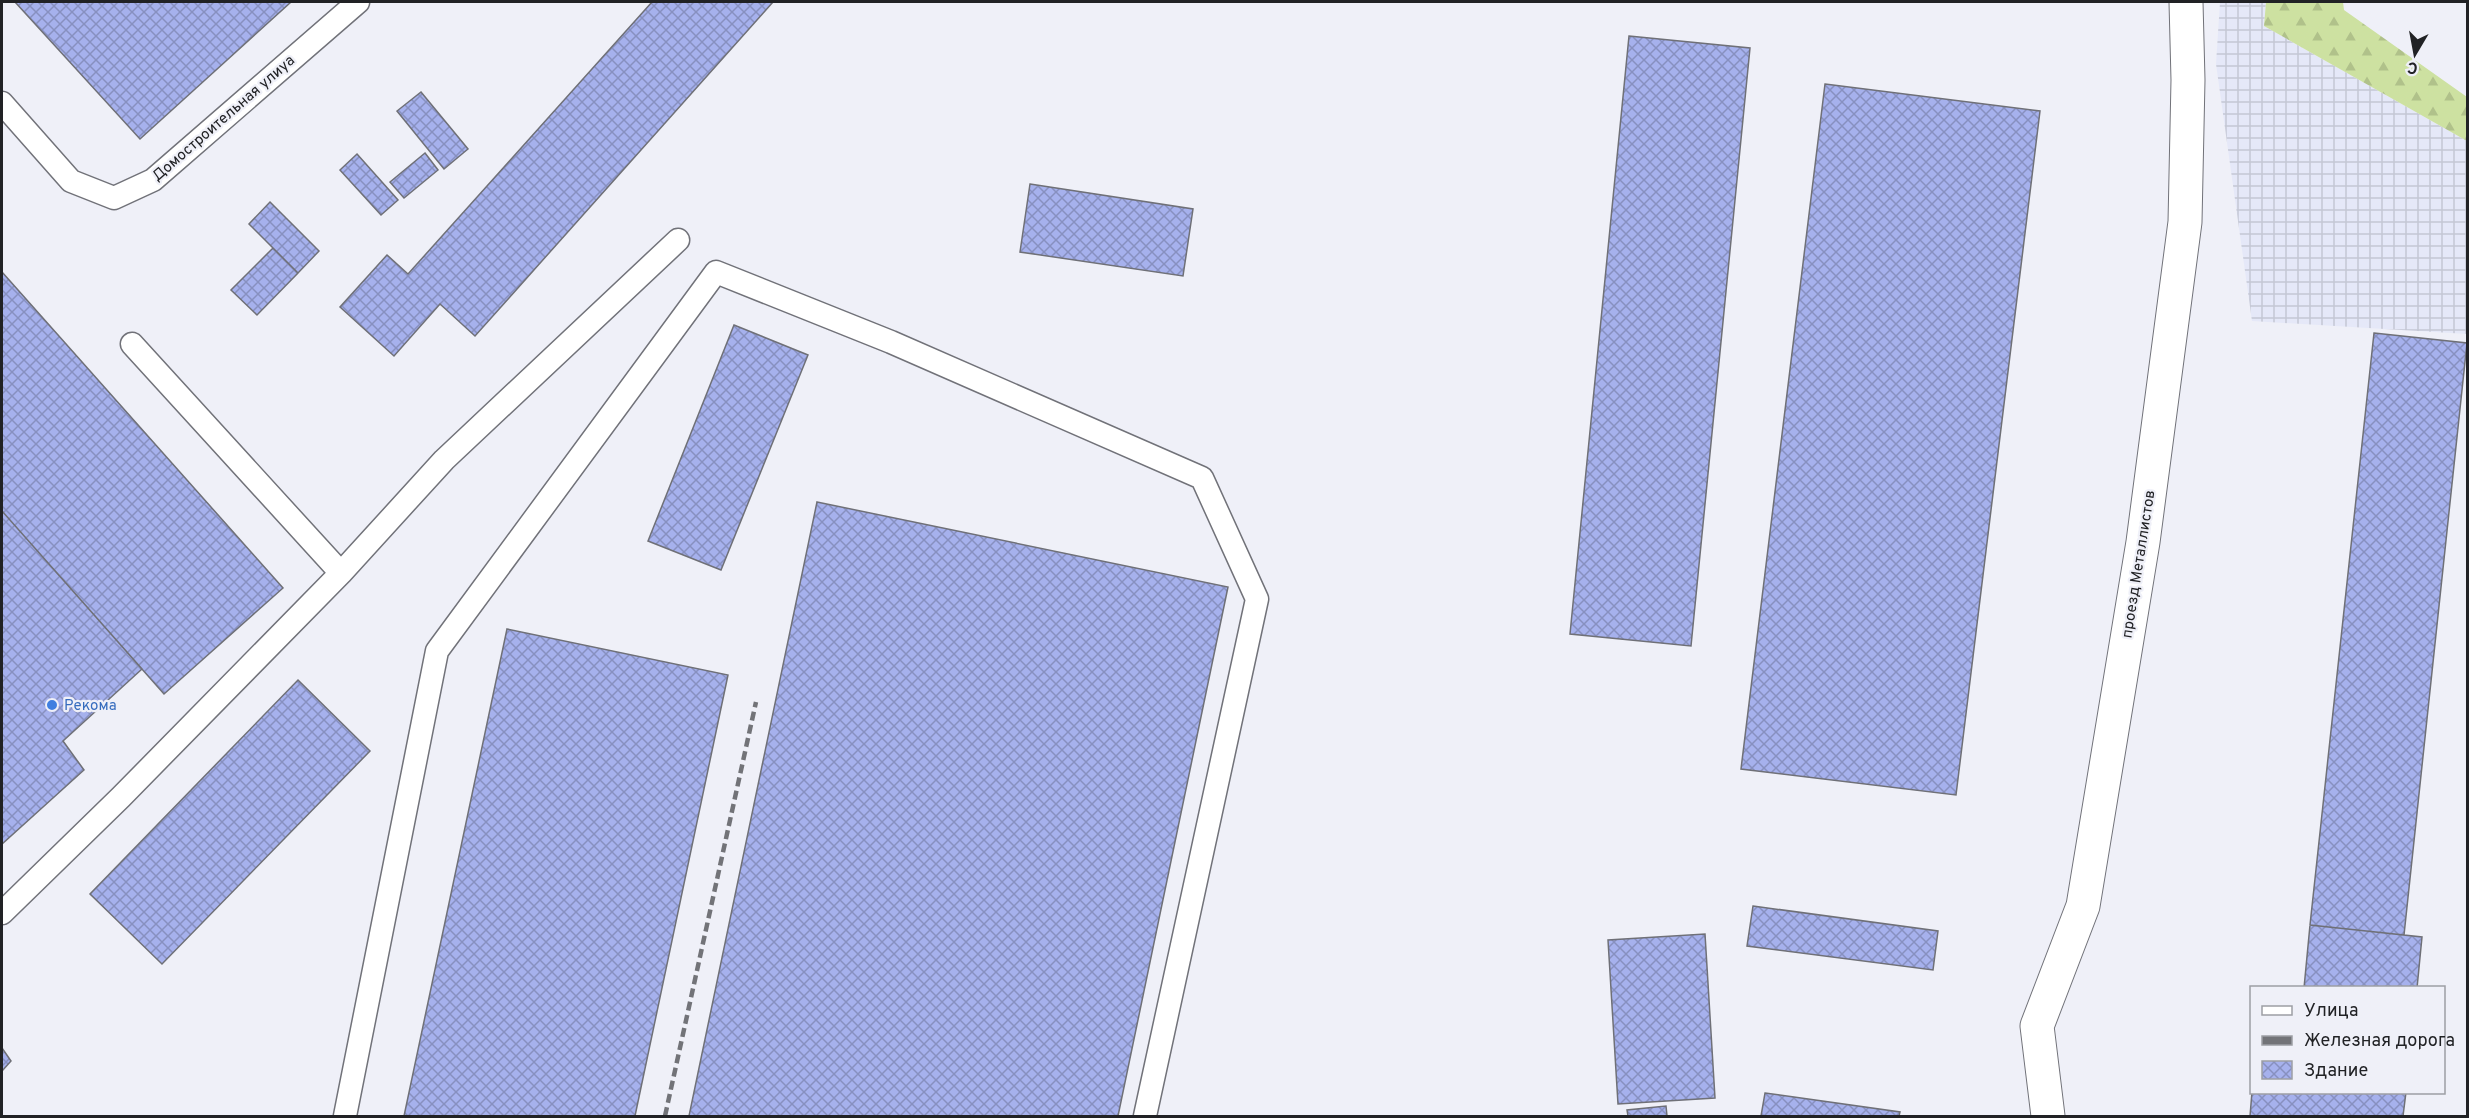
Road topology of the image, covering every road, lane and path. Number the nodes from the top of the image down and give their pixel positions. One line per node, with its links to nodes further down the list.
1 (358, 2): 3 (lane, Домостроительная улиуа)
2 (2186, 2): 10 (street, проезд Металлистов)
3 (2, 103)
4 (678, 240): 6 (lane)
5 (132, 344): 6 (lane)
6 (342, 573): 7 (lane)
7 (2, 913)
8 (345, 1116): 9 (lane)
9 (1145, 1116)
10 (2048, 1116)

